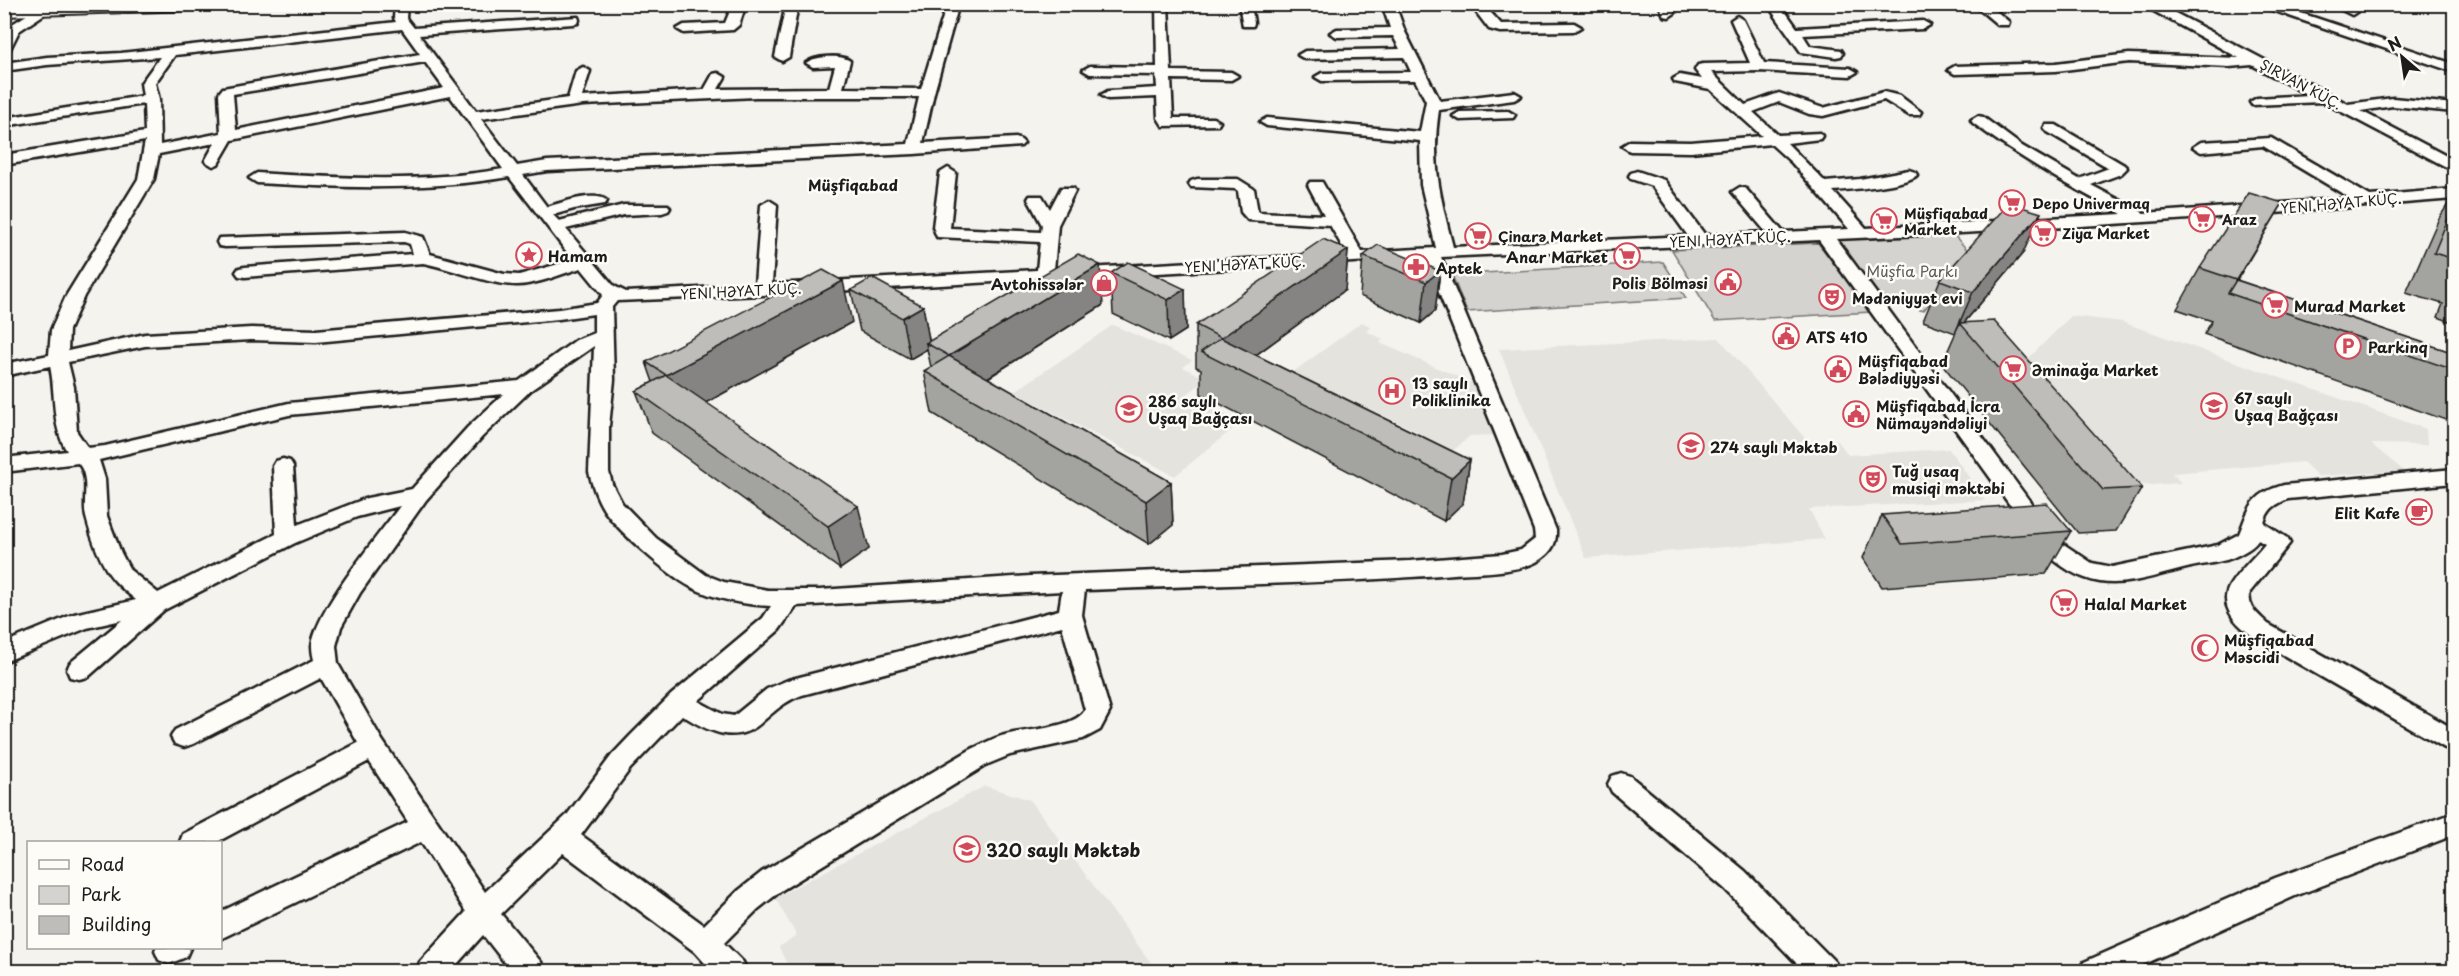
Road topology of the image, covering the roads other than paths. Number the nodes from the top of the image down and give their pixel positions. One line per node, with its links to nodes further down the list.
1 (223, 4): 15 (highway)
2 (401, 4): 24 (street)
3 (740, 4): 25 (street)
4 (792, 4): 36 (street)
5 (953, 4): 57 (street)
6 (1162, 4): 47 (street)
7 (1245, 4): 21 (street)
8 (1388, 4): 28 (street)
9 (1476, 4): 23 (street)
10 (1773, 4): 26 (street)
11 (1979, 4): 20 (street)
12 (2147, 4): 38 (street, ŞIRVAN KÜÇ.)
13 (2260, 4): 42 (street)
14 (2336, 4): 17 (street)
15 (41, 10): 16 (highway); 30 (street)
16 (4, 11)
17 (2352, 11)
18 (573, 20): 24 (street)
19 (1737, 20): 41 (street)
20 (2003, 22)
21 (1248, 23)
22 (1923, 25): 26 (street)
23 (1574, 27)
24 (407, 28): 31 (street); 35 (street)
25 (684, 29)
26 (1793, 32): 33 (street)
27 (1337, 33): 28 (street)
28 (1398, 33): 32 (street)
29 (2126, 43): 37 (street)
30 (4, 48)
31 (171, 51): 40 (street); 62 (street)
32 (1407, 53): 34 (street); 49 (street)
33 (1836, 53)
34 (1305, 55)
35 (428, 57): 54 (street); 80 (street)
36 (783, 57)
37 (2157, 58): 38 (street); 44 (street)
38 (2257, 60): 61 (street, ŞIRVAN KÜÇ.)
39 (813, 63): 55 (street)
40 (4, 67)
41 (1759, 68): 46 (street); 53 (street)
42 (2454, 68)
43 (1090, 70): 47 (street)
44 (1955, 70)
45 (583, 71): 63 (street)
46 (1850, 72)
47 (1163, 73): 48 (street); 56 (street)
48 (1231, 76)
49 (1420, 76): 51 (street); 69 (street)
50 (718, 77): 59 (street)
51 (1322, 78)
52 (1680, 80): 53 (street)
53 (1715, 86): 65 (street)
54 (453, 90): 72 (street); 80 (street)
55 (835, 92): 57 (street); 59 (street)
56 (1163, 92): 58 (street); 75 (street)
57 (927, 93): 86 (street)
58 (1108, 95)
59 (707, 96): 63 (street)
60 (1514, 96): 69 (street)
61 (2325, 98): 64 (street); 68 (street, ŞIRVAN KÜÇ.)
62 (152, 99): 74 (street); 82 (street)
63 (574, 101): 72 (street)
64 (2257, 102)
65 (1739, 108): 67 (street); 70 (street); 81 (street)
66 (2454, 108): 68 (street)
67 (1714, 109)
68 (2347, 109): 89 (street, ŞIRVAN KÜÇ.)
69 (1431, 111): 71 (street); 79 (street)
70 (1914, 112)
71 (1508, 115)
72 (471, 116): 90 (street)
73 (1978, 120): 97 (street)
74 (4, 122)
75 (1213, 122)
76 (1267, 122): 79 (street)
77 (2051, 128): 97 (street)
78 (1815, 136): 81 (street)
79 (1427, 137): 117 (street)
80 (224, 138): 82 (street); 88 (street)
81 (1776, 140): 84 (street); 98 (street)
82 (152, 143): 87 (street); 126 (street)
83 (1016, 143): 86 (street)
84 (1630, 146)
85 (2201, 147): 104 (street)
86 (914, 149): 90 (street)
87 (4, 160)
88 (213, 161)
89 (2450, 161)
90 (512, 171): 94 (street); 107 (street)
91 (948, 173): 111 (street)
92 (1909, 175): 98 (street)
93 (1636, 176): 115 (street)
94 (257, 178)
95 (1197, 184): 109 (street)
96 (1316, 185): 109 (street)
97 (2077, 185): 108 (street)
98 (1821, 187): 112 (street)
99 (1067, 191): 111 (street)
100 (1740, 192): 114 (street)
101 (2454, 194): 104 (street, YENI HƏYAT KÜÇ.)
102 (1036, 199): 111 (street)
103 (599, 201): 107 (street)
104 (2367, 201): 108 (street, YENI HƏYAT KÜÇ.)
105 (769, 205): 123 (street)
106 (662, 208): 110 (street)
107 (543, 213): 110 (street)
108 (2140, 217): 112 (street, YENI HƏYAT KÜÇ.)
109 (1337, 220): 119 (street)
110 (555, 227): 120 (street)
111 (1049, 231): 122 (street)
112 (1862, 233): 113 (street, YENI HƏYAT KÜÇ.)
113 (1824, 235): 114 (street, YENI HƏYAT KÜÇ.); 134 (street)
114 (1779, 237): 115 (street, YENI HƏYAT KÜÇ.)
115 (1700, 240): 117 (street, YENI HƏYAT KÜÇ.)
116 (225, 242): 118 (street)
117 (1439, 253): 119 (street, YENI HƏYAT KÜÇ.); 136 (street)
118 (423, 258): 120 (street); 121 (street)
119 (1357, 258): 122 (street, YENI HƏYAT KÜÇ.)
120 (583, 262): 124 (street)
121 (245, 272)
122 (1045, 275): 123 (street, YENI HƏYAT KÜÇ.)
123 (763, 290): 124 (street, YENI HƏYAT KÜÇ.)
124 (608, 301): 125 (street); 126 (street, YENI HƏYAT KÜÇ.)
125 (604, 335): 128 (street); 137 (street)
126 (58, 360): 127 (street, YENI HƏYAT KÜÇ.); 129 (street)
127 (4, 370)
128 (524, 386): 129 (street); 133 (street)
129 (84, 456): 130 (street); 138 (street)
130 (4, 465)
131 (283, 466): 135 (street)
132 (2454, 476): 134 (street)
133 (419, 495): 135 (street); 141 (street)
134 (2253, 526): 145 (street)
135 (288, 538): 138 (street)
136 (1075, 582): 137 (street); 139 (street)
137 (790, 598): 143 (street)
138 (156, 604): 140 (street); 142 (street)
139 (1070, 615): 143 (street); 154 (street)
140 (4, 653)
141 (326, 665): 144 (street); 146 (street)
142 (79, 670)
143 (680, 702): 150 (street)
144 (184, 737)
145 (2454, 741)
146 (373, 747): 149 (street); 151 (street)
147 (1621, 784): 158 (street)
148 (2454, 824): 159 (street)
149 (425, 827): 152 (street); 153 (street)
150 (563, 837): 152 (street); 154 (street)
151 (197, 841)
152 (483, 914): 155 (street); 156 (street)
153 (222, 925)
154 (705, 943): 157 (street)
155 (430, 972)
156 (531, 972)
157 (733, 972)
158 (1825, 972)
159 (2094, 972)

